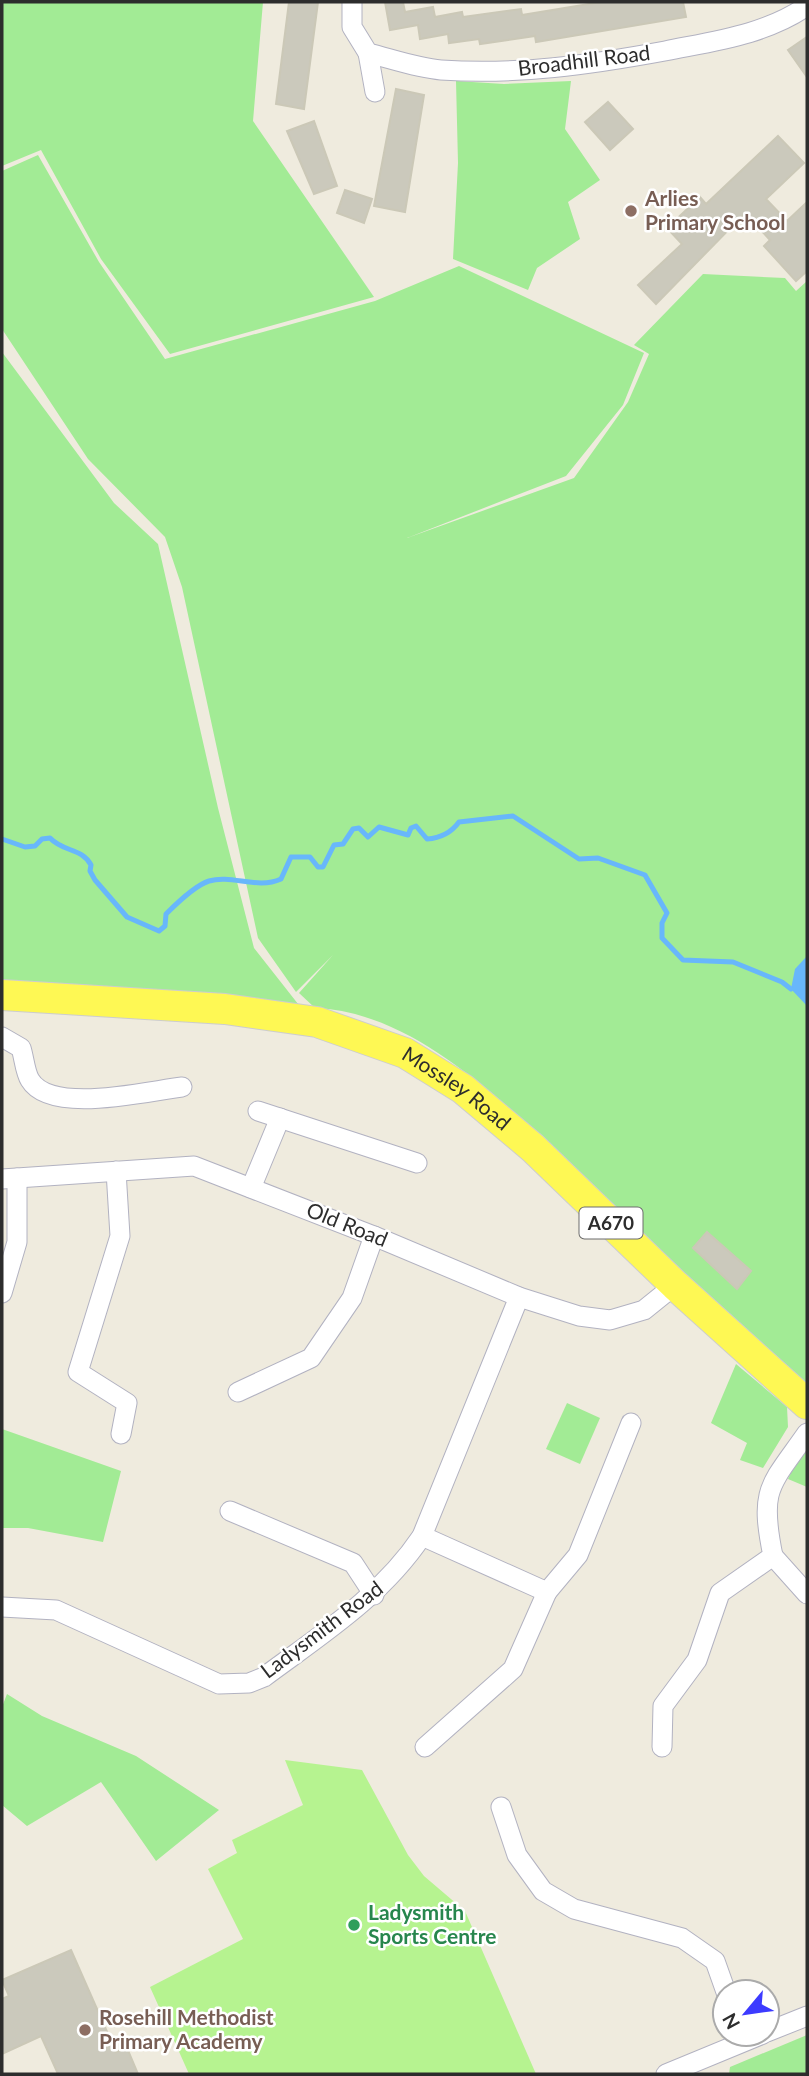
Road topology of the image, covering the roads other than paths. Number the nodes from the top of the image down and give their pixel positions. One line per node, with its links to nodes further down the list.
1 (352, 2): 3 (street)
2 (807, 6): 3 (street, Broadhill Road)
3 (368, 53): 4 (street)
4 (375, 92)
5 (2, 995): 15 (main road, Mossley Road / A670)
6 (2, 1037): 7 (street)
7 (182, 1087)
8 (258, 1111): 9 (street)
9 (280, 1118): 10 (street); 13 (street)
10 (417, 1163)
11 (116, 1171): 12 (street, Old Road); 13 (street, Old Road); 22 (street)
12 (9, 1179): 16 (street)
13 (251, 1188): 14 (street, Old Road)
14 (374, 1236): 17 (street, Old Road); 18 (street)
15 (675, 1285): 17 (street, Old Road); 19 (main road, Mossley Road / A670)
16 (2, 1293)
17 (519, 1297): 24 (street, Ladysmith Road)
18 (238, 1392)
19 (807, 1404)
20 (631, 1423): 26 (street)
21 (807, 1433): 25 (street)
22 (121, 1434)
23 (230, 1511): 28 (street)
24 (422, 1536): 26 (street); 28 (street, Ladysmith Road)
25 (773, 1556): 27 (street); 31 (street)
26 (547, 1592): 30 (street)
27 (807, 1594)
28 (374, 1595): 29 (street, Ladysmith Road)
29 (2, 1607)
30 (425, 1747)
31 (662, 1747)
32 (501, 1807): 33 (street)
33 (721, 1978)
34 (807, 2016): 35 (street)
35 (781, 2027)
36 (730, 2048): 37 (street)
37 (706, 2067): 38 (street)
38 (666, 2074)

